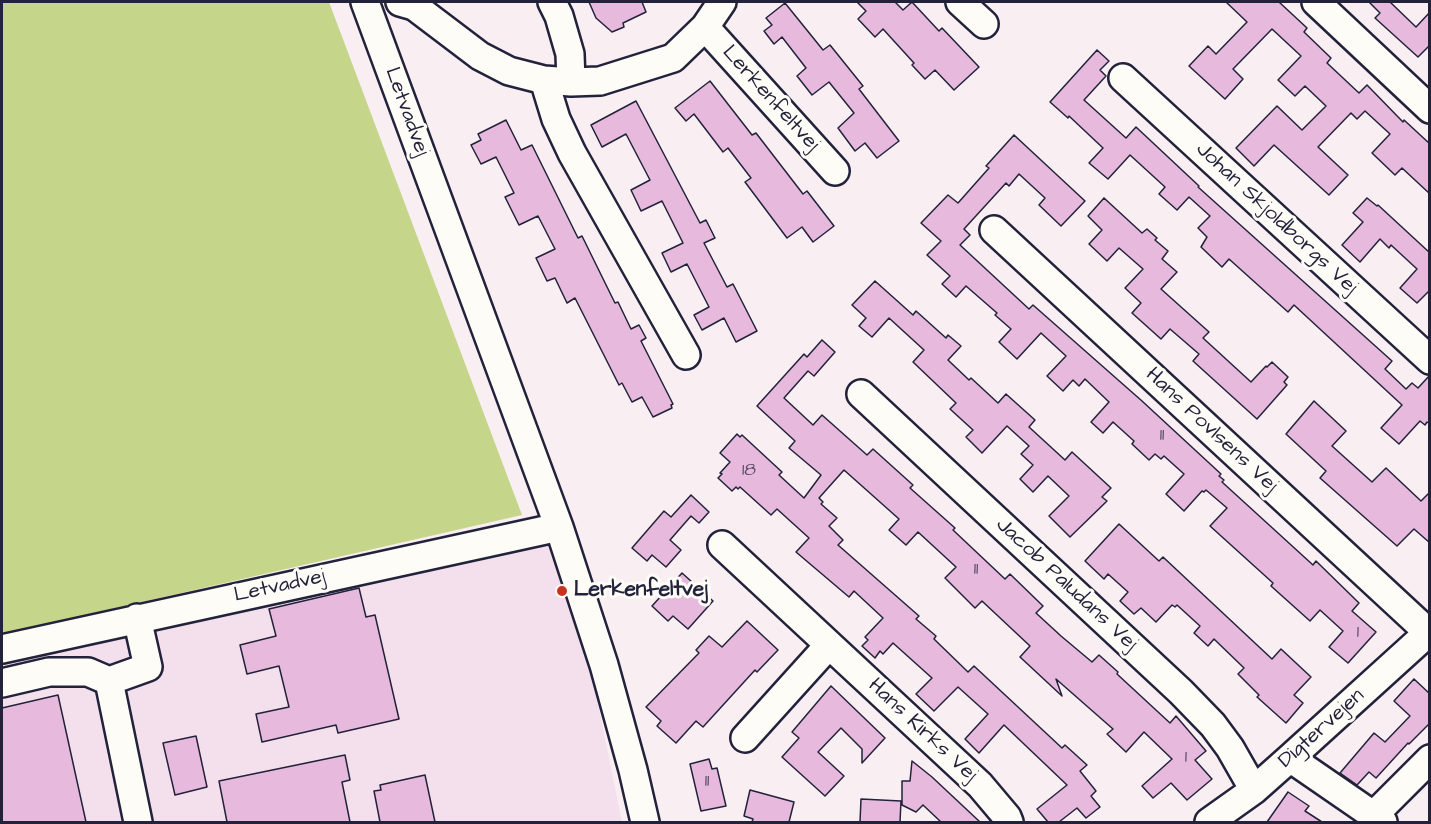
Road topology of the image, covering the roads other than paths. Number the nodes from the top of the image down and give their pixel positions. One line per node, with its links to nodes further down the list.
1 (400, 2): 10 (street, Lerkenfeltvej)
2 (552, 2): 11 (street)
3 (722, 2): 8 (street, Lerkenfeltvej)
4 (960, 2): 7 (street)
5 (1316, 2): 12 (street)
6 (372, 3): 18 (street, Letvadvej)
7 (984, 24)
8 (705, 27): 11 (street, Lerkenfeltvej); 13 (street, Lerkenfeltvej)
9 (1123, 78): 16 (street, Johan Skjoldborgs Vej)
10 (544, 80): 11 (street, Lerkenfeltvej); 15 (street)
11 (571, 82)
12 (1430, 110)
13 (835, 171)
14 (994, 230): 21 (street, Hans Povlsens Vej)
15 (686, 355)
16 (1430, 360)
17 (861, 394): 29 (street, Jacob Paludans Vej)
18 (559, 527): 20 (street, Letvadvej); 32 (street, Letvadvej)
19 (722, 545): 22 (street, Hans Kirks Vej)
20 (137, 618): 23 (street, Letvadvej); 24 (street)
21 (1429, 631): 27 (street, Digtervejen)
22 (829, 645): 26 (street); 33 (street, Hans Kirks Vej)
23 (2, 649)
24 (109, 681): 25 (street); 31 (street)
25 (2, 683)
26 (745, 738)
27 (1290, 758): 29 (street, Digtervejen); 30 (street)
28 (1430, 759): 30 (street)
29 (1254, 790): 34 (street, Digtervejen)
30 (1378, 819)
31 (138, 822)
32 (645, 822)
33 (1010, 822)
34 (1209, 822)

